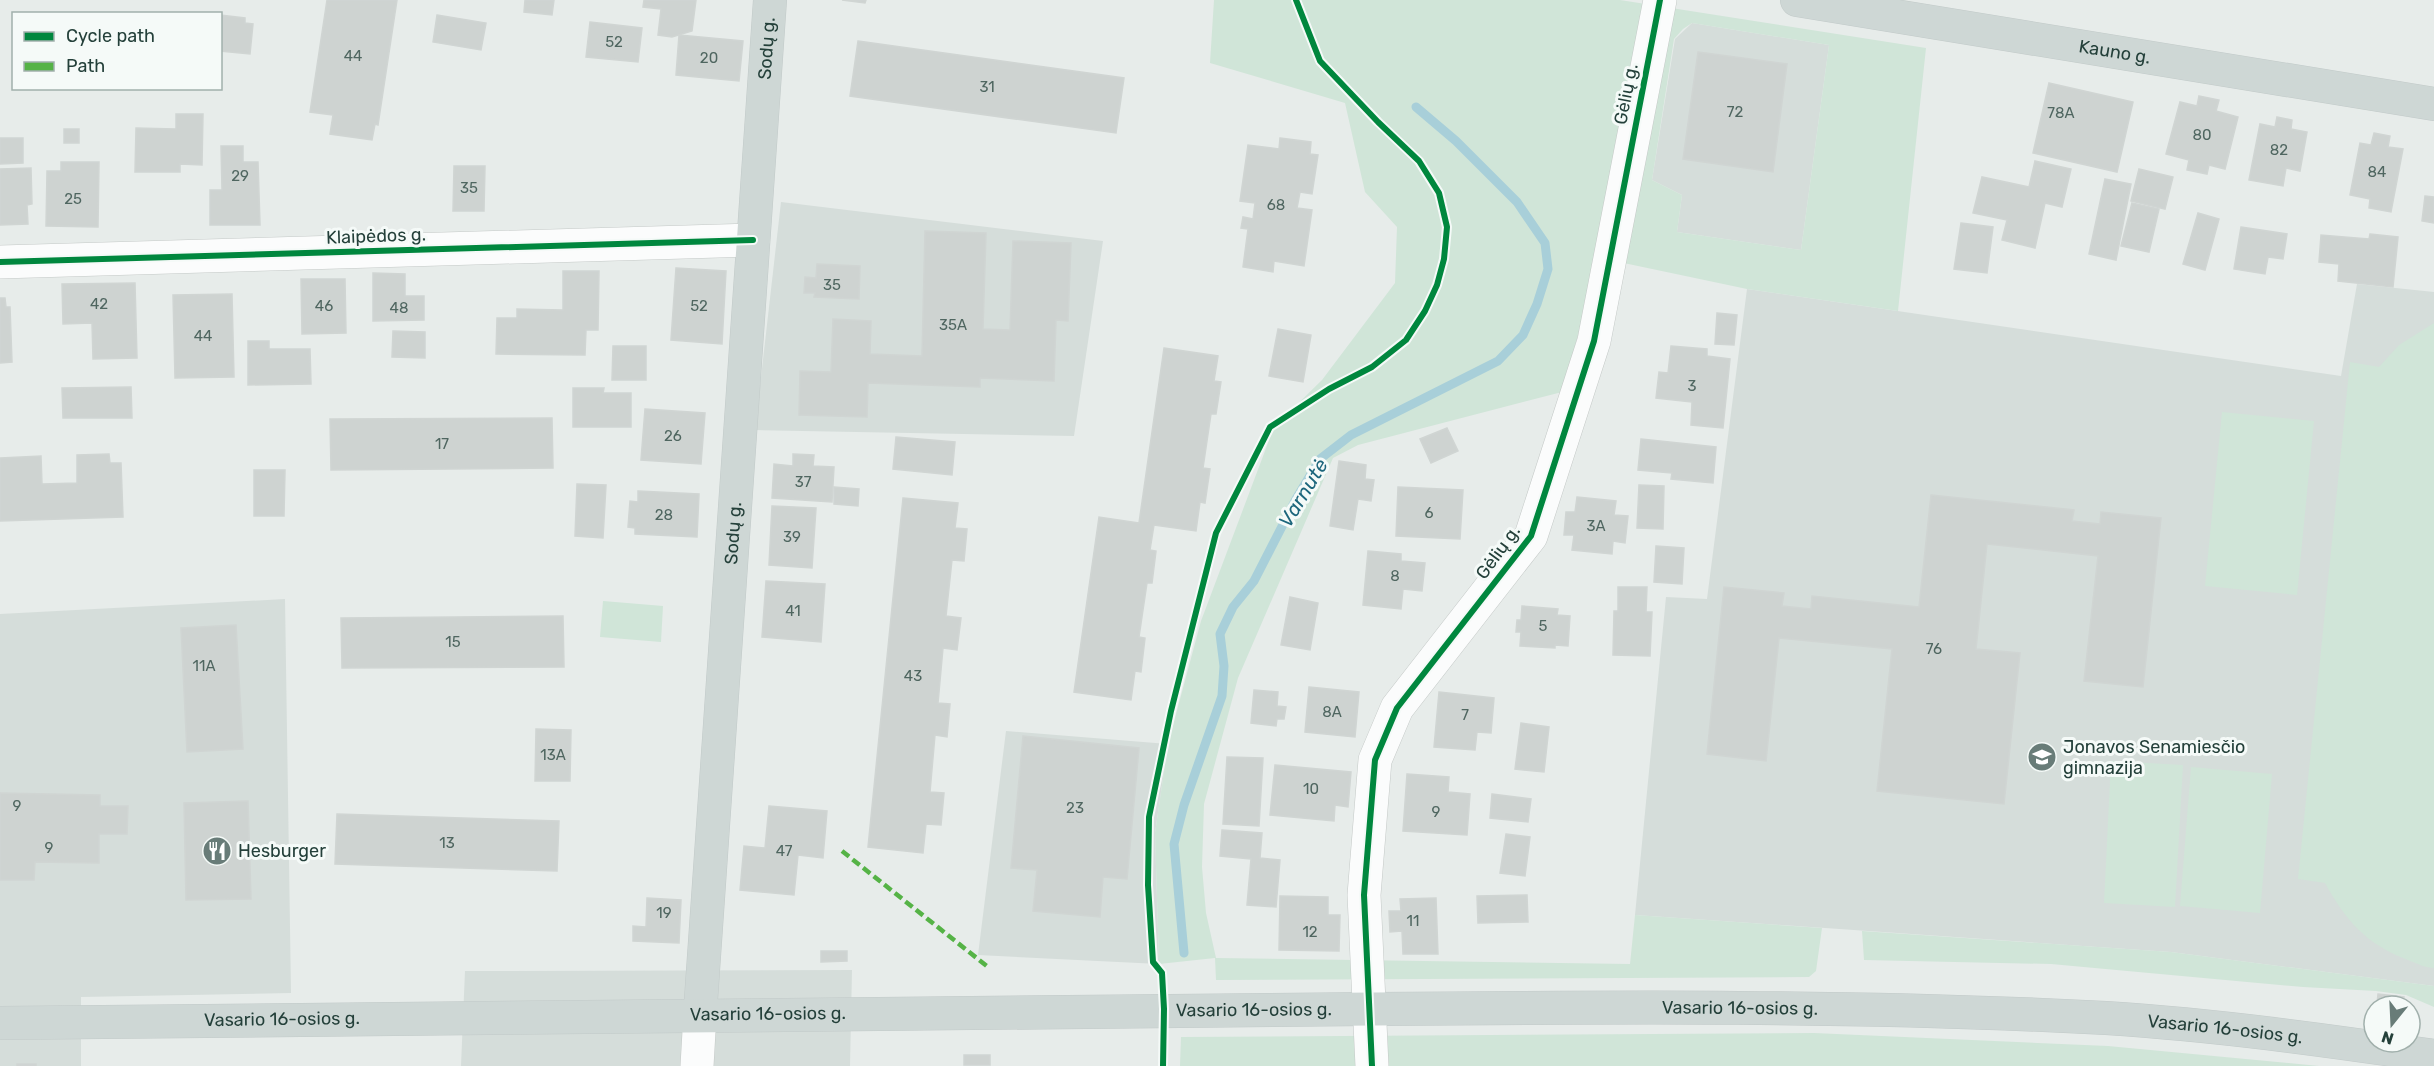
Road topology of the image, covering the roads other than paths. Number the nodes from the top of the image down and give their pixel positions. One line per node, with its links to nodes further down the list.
1 (770, 0): 5 (main road, Sodų g.)
2 (1660, 0): 7 (street, Gėlių g.)
3 (1797, 0): 4 (main road, Kauno g.)
4 (2434, 104)
5 (753, 240): 6 (street, Klaipėdos g.); 8 (main road, Sodų g.)
6 (0, 262)
7 (1368, 1009): 8 (main road, Vasario 16-osios g.); 10 (main road, Vasario 16-osios g.); 12 (street, Gėlių g.)
8 (700, 1014): 9 (main road, Vasario 16-osios g.); 11 (street, Sodų g.)
9 (0, 1023)
10 (2434, 1056)
11 (697, 1066)
12 (1372, 1066)

